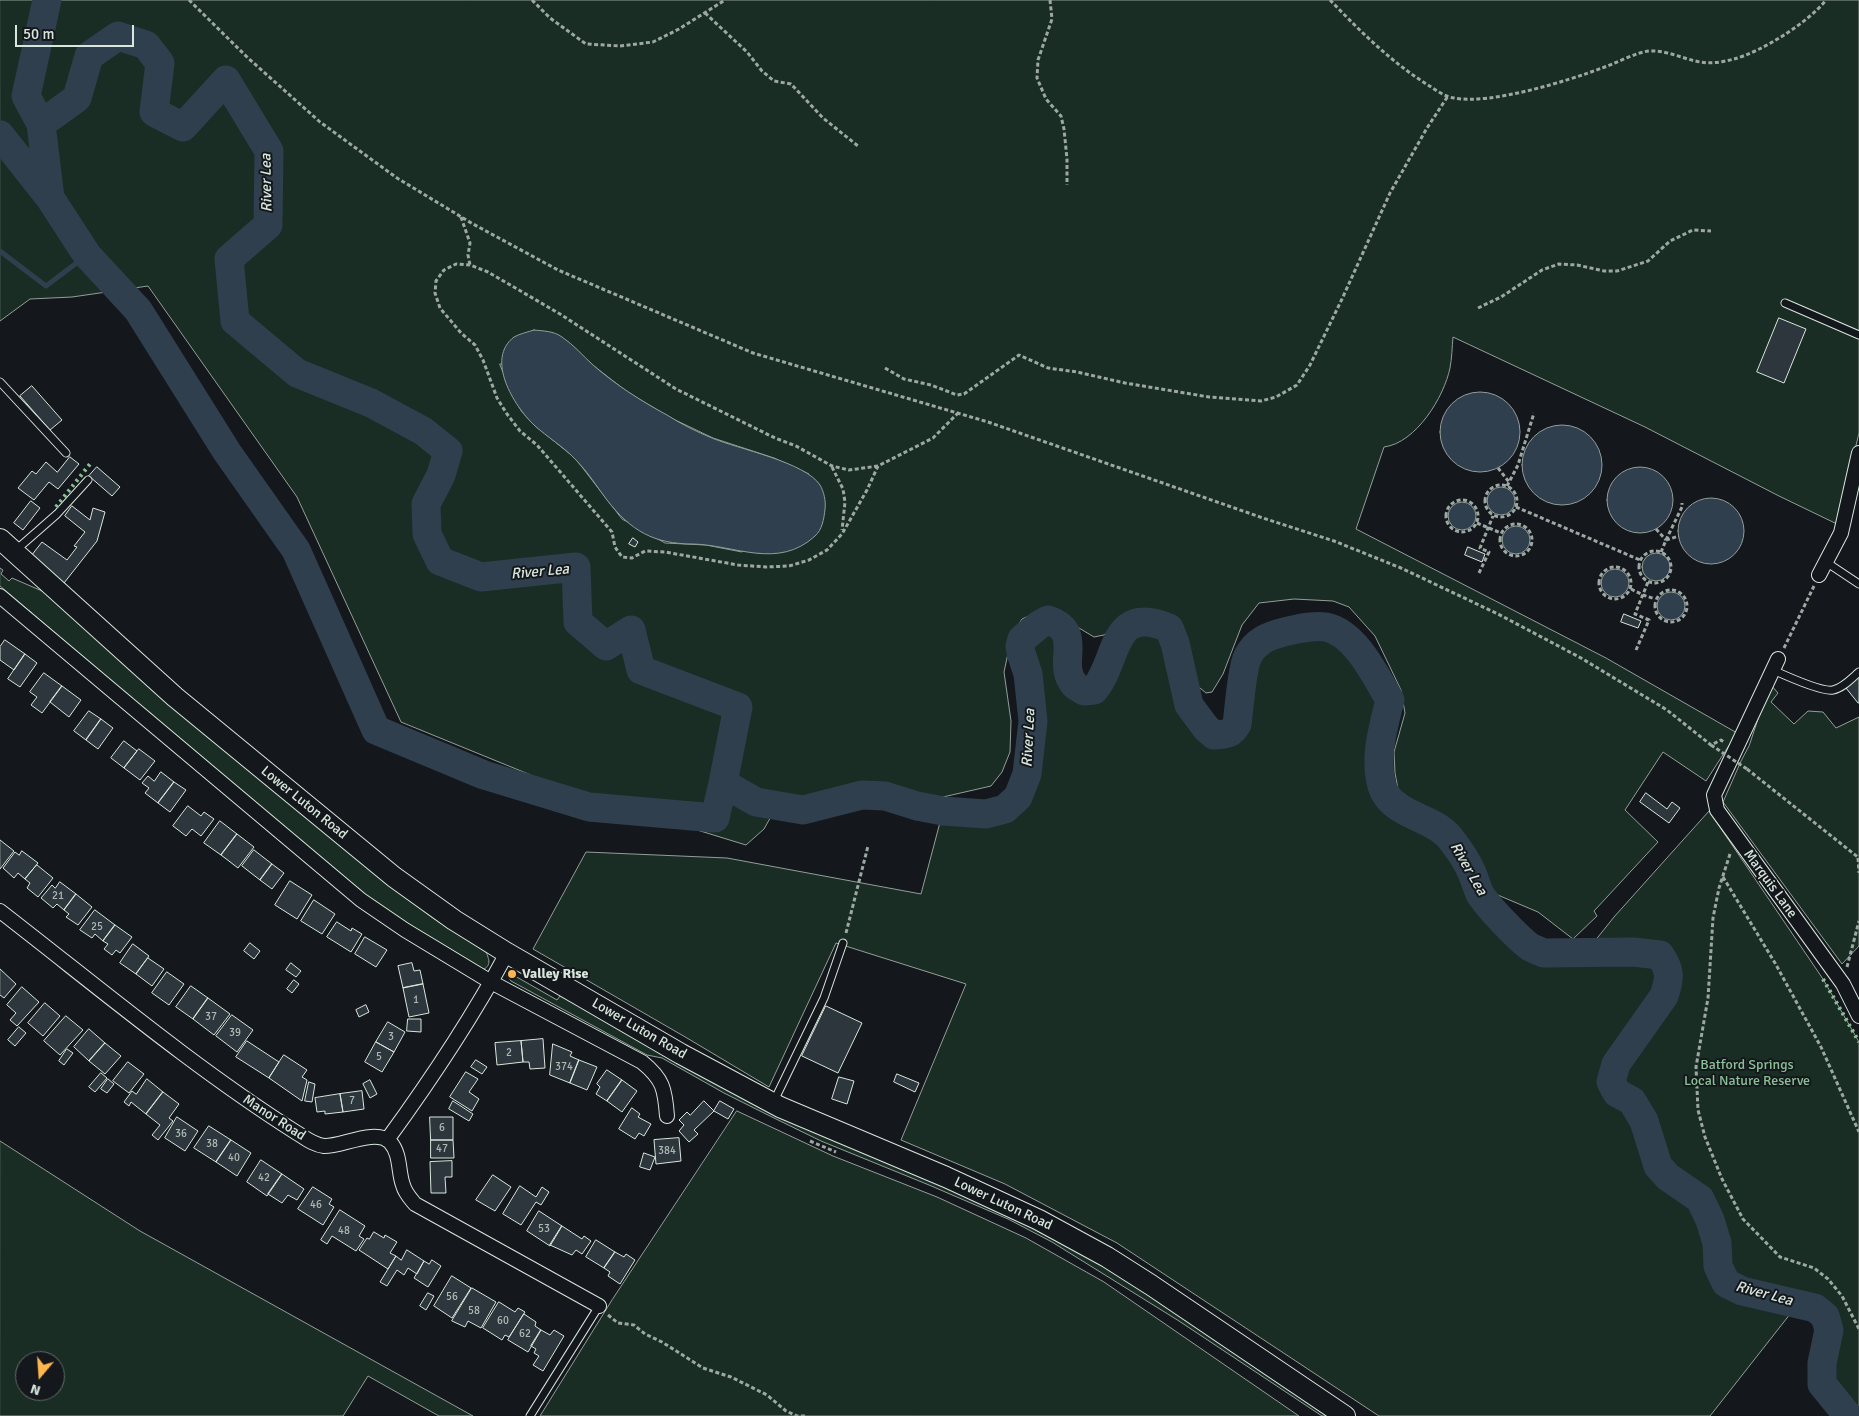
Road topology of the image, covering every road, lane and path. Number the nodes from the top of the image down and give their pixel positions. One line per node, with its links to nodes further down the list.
1 (189, 0): 11 (path)
2 (532, 0): 7 (path)
3 (725, 0): 7 (path)
4 (1050, 0): 10 (path)
5 (1330, 0): 8 (path)
6 (1826, 0): 8 (path)
7 (705, 13): 9 (path)
8 (1448, 96): 17 (path)
9 (858, 146)
10 (1067, 185)
11 (461, 217): 13 (path); 19 (path)
12 (1711, 231): 15 (path)
13 (470, 265): 23 (path); 35 (path)
14 (1785, 303): 16 (lane)
15 (1478, 308)
16 (1859, 334)
17 (885, 368)
18 (0, 382): 21 (lane)
19 (958, 413): 24 (path); 55 (path, bridge)
20 (1534, 414): 27 (path)
21 (66, 453)
22 (1859, 453): 41 (street)
23 (832, 466): 24 (path); 35 (path)
24 (878, 466): 35 (path)
25 (1498, 468): 27 (path)
26 (88, 480): 38 (lane)
27 (1508, 483): 29 (path); 30 (path)
28 (1682, 503): 37 (path)
29 (1516, 507): 30 (path); 40 (path)
30 (1493, 516): 32 (path)
31 (1477, 523): 31 (path); 32 (path)
32 (1488, 528): 34 (path); 42 (path)
33 (1656, 529): 37 (path)
34 (1501, 533): 34 (path)
35 (842, 534)
36 (1679, 536): 37 (path)
37 (1666, 540): 39 (path)
38 (7, 546): 61 (main road, Lower Luton Road)
39 (1661, 552): 40 (path); 44 (path)
40 (1640, 560): 44 (path)
41 (1826, 562): 43 (street); 45 (lane)
42 (1479, 573)
43 (1819, 575): 51 (path)
44 (1648, 582): 47 (path)
45 (1859, 584)
46 (1631, 588): 46 (path); 47 (path)
47 (1642, 595): 49 (path); 50 (path)
48 (0, 596): 62 (street, Lower Luton Road)
49 (1655, 599): 49 (path)
50 (1636, 650)
51 (1775, 665): 52 (lane); 53 (street, Marquis Lane)
52 (1859, 672)
53 (1738, 839): 57 (path); 63 (street, Marquis Lane)
54 (868, 846): 60 (path)
55 (1859, 858): 56 (path)
56 (1859, 873)
57 (1723, 877): 67 (path); 72 (path)
58 (0, 911): 68 (street, Manor Road)
59 (1859, 922): 63 (path)
60 (843, 943): 65 (lane)
61 (507, 954): 62 (street); 65 (main road, Lower Luton Road)
62 (491, 982): 66 (street, Lower Luton Road); 68 (street)
63 (1843, 984): 64 (street, Marquis Lane)
64 (1859, 1016)
65 (773, 1103): 75 (main road, Lower Luton Road)
66 (667, 1116)
67 (1859, 1132)
68 (387, 1140): 71 (street)
69 (809, 1140): 70 (path)
70 (842, 1154)
71 (599, 1306): 73 (lane); 74 (path)
72 (1859, 1329)
73 (530, 1416)
74 (805, 1416)
75 (1345, 1416)

